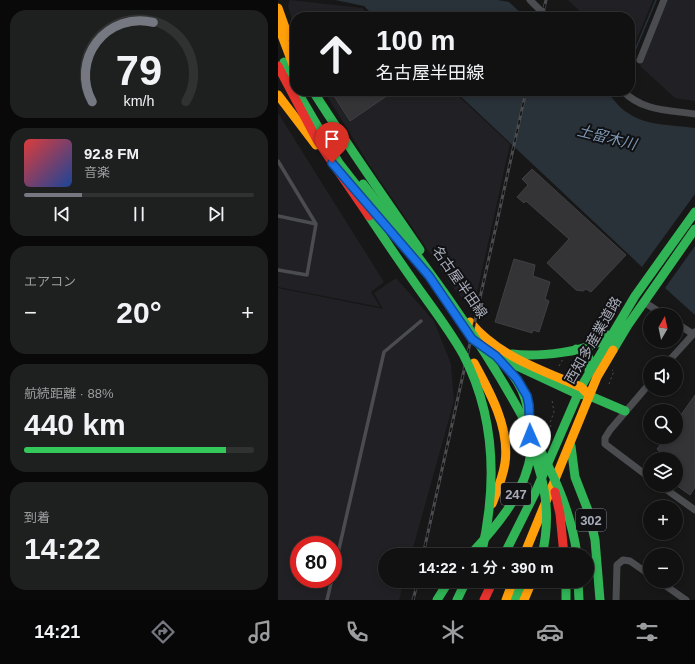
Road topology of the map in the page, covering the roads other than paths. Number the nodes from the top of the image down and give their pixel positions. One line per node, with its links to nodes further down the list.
1 (530, 0): 4 (street)
2 (664, 0): 9 (street)
3 (278, 8): 6 (main road)
4 (542, 12)
5 (278, 25): 8 (main road)
6 (290, 40)
7 (278, 47): 11 (main road)
8 (290, 57)
9 (640, 60)
10 (278, 66): 12 (main road, bridge)
11 (290, 75)
12 (290, 90)
13 (278, 95): 26 (main road, 名古屋半田線)
14 (293, 96): 27 (main road, bridge)
15 (300, 96): 26 (main road)
16 (308, 96): 21 (main road)
17 (317, 96): 36 (main road, 名古屋半田線)
18 (628, 96): 19 (street)
19 (695, 114)
20 (278, 161): 24 (lane)
21 (363, 184): 47 (main road, bridge); 63 (main road, bridge)
22 (695, 212): 29 (main road, 西知多産業道路 / 247)
23 (278, 216): 24 (lane)
24 (316, 224): 28 (lane)
25 (695, 229): 30 (main road, 西知多産業道路 / 247)
26 (399, 240): 38 (main road, 名古屋半田線)
27 (390, 247): 52 (main road, bridge); 55 (main road, bridge)
28 (278, 270)
29 (635, 296): 35 (main road); 41 (main road, 西知多産業道路 / 247)
30 (644, 302): 31 (street); 44 (main road, 西知多産業道路 / 247)
31 (653, 308)
32 (421, 321): 54 (lane)
33 (683, 327): 34 (street)
34 (694, 333): 39 (street)
35 (576, 349): 37 (main road); 41 (main road)
36 (508, 353): 37 (main road); 40 (main road, 名古屋半田線)
37 (541, 354): 40 (main road)
38 (496, 356): 42 (main road, 名古屋半田線); 56 (main road, 247)
39 (673, 356)
40 (539, 368): 42 (main road, 名古屋半田線)
41 (589, 373): 42 (main road, 西知多産業道路 / 247)
42 (579, 390): 44 (main road, 名古屋半田線); 50 (main road, 西知多産業道路 / 247)
43 (643, 391): 45 (street)
44 (590, 396): 45 (main road, 名古屋半田線); 46 (main road, 西知多産業道路 / 247)
45 (625, 411): 48 (street)
46 (570, 442): 51 (main road, 西知多産業道路 / 247); 90 (main road, 302)
47 (544, 456): 64 (main road, bridge); 65 (main road, bridge)
48 (643, 473)
49 (670, 492): 53 (street)
50 (535, 493): 59 (main road, 西知多産業道路 / 247); 60 (main road, 西知多産業道路 / 247)
51 (549, 497): 61 (main road, 西知多産業道路 / 247); 62 (main road, 西知多産業道路 / 247)
52 (491, 502): 57 (main road, bridge); 58 (main road, bridge)
53 (695, 510)
54 (342, 536)
55 (472, 548)
56 (474, 548)
57 (479, 548)
58 (483, 548)
59 (508, 548)
60 (515, 548)
61 (527, 548)
62 (533, 548)
63 (543, 548)
64 (563, 548)
65 (576, 548)
66 (643, 570): 91 (street)
67 (330, 588): 79 (lane)
68 (445, 588): 80 (main road)
69 (463, 588): 81 (main road)
70 (470, 588): 82 (main road)
71 (490, 588): 83 (main road)
72 (498, 588): 84 (main road)
73 (510, 588): 85 (main road)
74 (519, 588): 86 (main road)
75 (529, 588): 87 (main road)
76 (566, 588): 88 (main road)
77 (578, 588): 89 (main road)
78 (669, 588): 92 (street)
79 (328, 600)
80 (437, 600)
81 (457, 600)
82 (466, 600)
83 (484, 600)
84 (493, 600)
85 (506, 600)
86 (515, 600)
87 (524, 600)
88 (566, 600)
89 (579, 600)
90 (600, 600)
91 (616, 600)
92 (686, 600)

